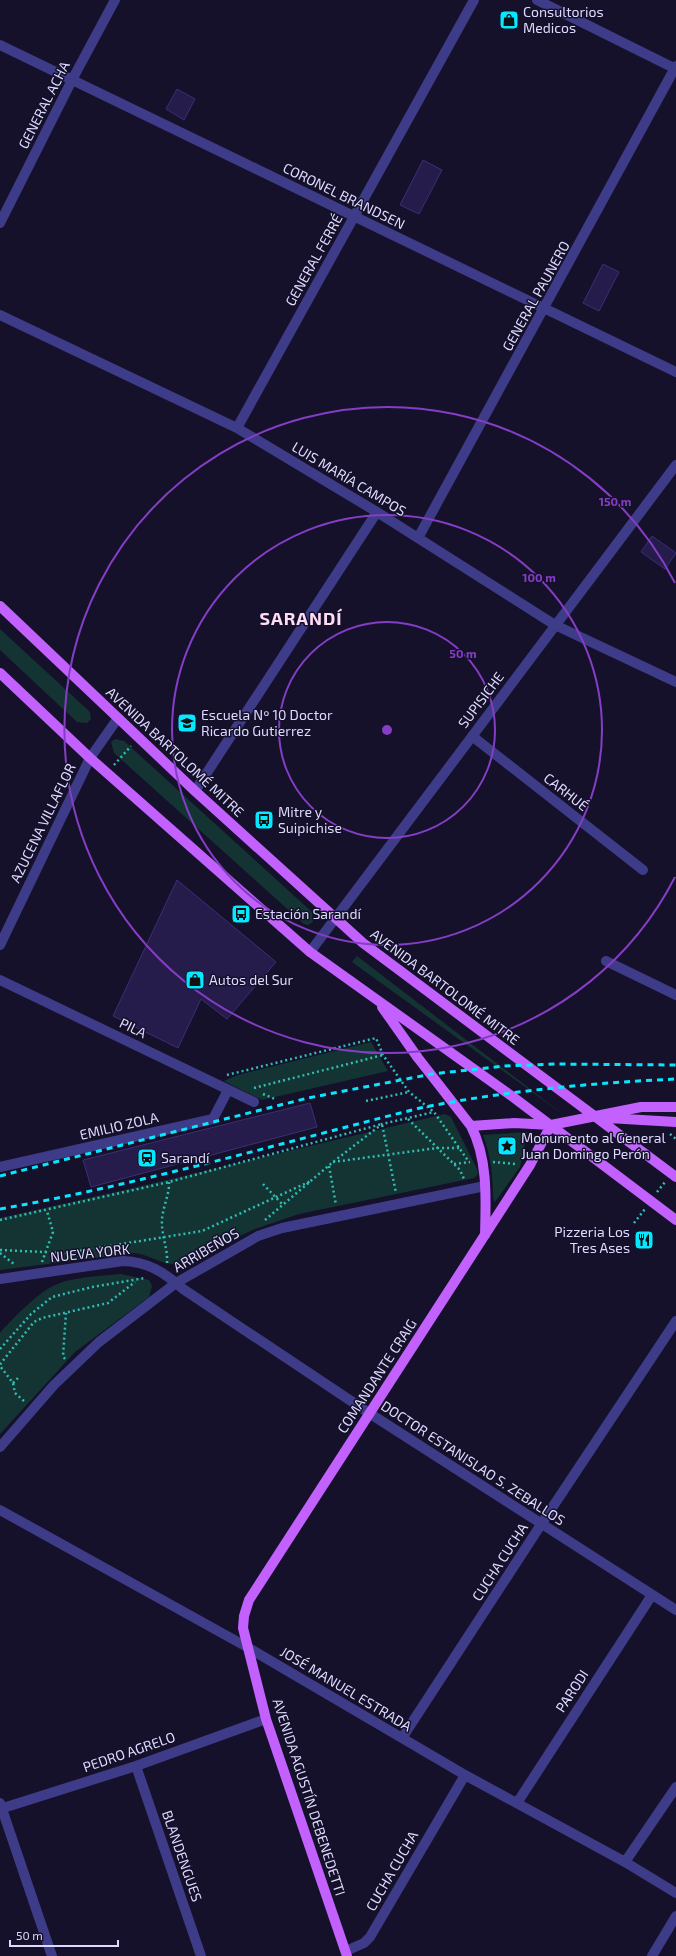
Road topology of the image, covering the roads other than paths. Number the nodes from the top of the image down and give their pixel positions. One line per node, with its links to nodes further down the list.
1 (115, 0): 7 (street, GENERAL ACHA)
2 (474, 0): 8 (street, GENERAL FERRÉ)
3 (537, 0): 4 (street)
4 (550, 3): 6 (street)
5 (0, 45): 7 (street, CORONEL BRANDSEN)
6 (676, 68): 10 (street, GENERAL PAUNERO)
7 (72, 80): 8 (street, CORONEL BRANDSEN); 9 (street, GENERAL ACHA)
8 (354, 216): 10 (street, CORONEL BRANDSEN); 13 (street, GENERAL FERRÉ)
9 (0, 223)
10 (545, 309): 12 (street, CORONEL BRANDSEN); 16 (street, GENERAL PAUNERO)
11 (0, 315): 13 (street, LUIS MARÍA CAMPOS)
12 (676, 372)
13 (237, 428): 15 (street, LUIS MARÍA CAMPOS)
14 (676, 465): 18 (street, SUPISICHE)
15 (377, 512): 16 (street, LUIS MARÍA CAMPOS); 24 (street)
16 (418, 538): 18 (street, LUIS MARÍA CAMPOS)
17 (0, 606): 21 (main road, AVENIDA BARTOLOMÉ MITRE)
18 (555, 624): 20 (street, LUIS MARÍA CAMPOS); 22 (street, SUPISICHE)
19 (0, 673): 23 (main road)
20 (676, 682)
21 (118, 718): 23 (street, AZUCENA VILLAFLOR); 24 (main road, AVENIDA BARTOLOMÉ MITRE)
22 (472, 736): 25 (street, CARHUÉ); 26 (street, SUPISICHE)
23 (90, 758): 27 (street, AZUCENA VILLAFLOR); 28 (main road)
24 (195, 790): 26 (main road, AVENIDA BARTOLOMÉ MITRE)
25 (643, 870)
26 (335, 920): 28 (street, SUPISICHE); 36 (main road, AVENIDA BARTOLOMÉ MITRE)
27 (0, 945)
28 (310, 952): 32 (main road)
29 (606, 961): 31 (street)
30 (0, 980): 33 (street, PILA)
31 (676, 995)
32 (377, 1000): 38 (main road); 39 (main road)
33 (228, 1090): 34 (street, PILA); 40 (street, EMILIO ZOLA)
34 (254, 1102)
35 (676, 1107): 36 (main road)
36 (594, 1117): 37 (main road); 38 (main road); 41 (main road, AVENIDA BARTOLOMÉ MITRE)
37 (676, 1122)
38 (551, 1125): 39 (main road); 43 (main road); 44 (main road, COMANDANTE CRAIG)
39 (471, 1126): 42 (main road)
40 (0, 1167)
41 (676, 1177)
42 (485, 1186): 44 (main road); 46 (street, ARRIBEÑOS)
43 (676, 1220)
44 (485, 1235): 48 (main road, COMANDANTE CRAIG)
45 (0, 1279): 46 (street, NUEVA YORK)
46 (176, 1283): 48 (street, DOCTOR ESTANISLAO S. ZEBALLOS); 49 (street, ARRIBEÑOS)
47 (676, 1321): 51 (street, CUCHA CUCHA)
48 (369, 1413): 51 (street, DOCTOR ESTANISLAO S. ZEBALLOS); 54 (main road, COMANDANTE CRAIG)
49 (0, 1447)
50 (0, 1510): 54 (street, JOSÉ MANUEL ESTRADA)
51 (542, 1523): 52 (street, DOCTOR ESTANISLAO S. ZEBALLOS); 56 (street, CUCHA CUCHA)
52 (652, 1595): 53 (street, DOCTOR ESTANISLAO S. ZEBALLOS); 60 (street, PARODI)
53 (676, 1610)
54 (247, 1647): 55 (main road, AVENIDA AGUSTÍN DEBENEDETTI); 56 (street, JOSÉ MANUEL ESTRADA)
55 (266, 1719): 57 (street, PEDRO AGRELO); 66 (main road, AVENIDA AGUSTÍN DEBENEDETTI)
56 (402, 1738): 58 (street, JOSÉ MANUEL ESTRADA)
57 (136, 1766): 62 (street, PEDRO AGRELO); 68 (street, BLANDENGUES)
58 (465, 1775): 60 (street, JOSÉ MANUEL ESTRADA); 66 (street, CUCHA CUCHA)
59 (676, 1787): 61 (street)
60 (517, 1803): 63 (street, JOSÉ MANUEL ESTRADA)
61 (672, 1803): 63 (street)
62 (1, 1806): 67 (street)
63 (625, 1862): 64 (street, JOSÉ MANUEL ESTRADA)
64 (676, 1893)
65 (676, 1916): 69 (street)
66 (346, 1954)
67 (52, 1956)
68 (201, 1956)
69 (652, 1956)

